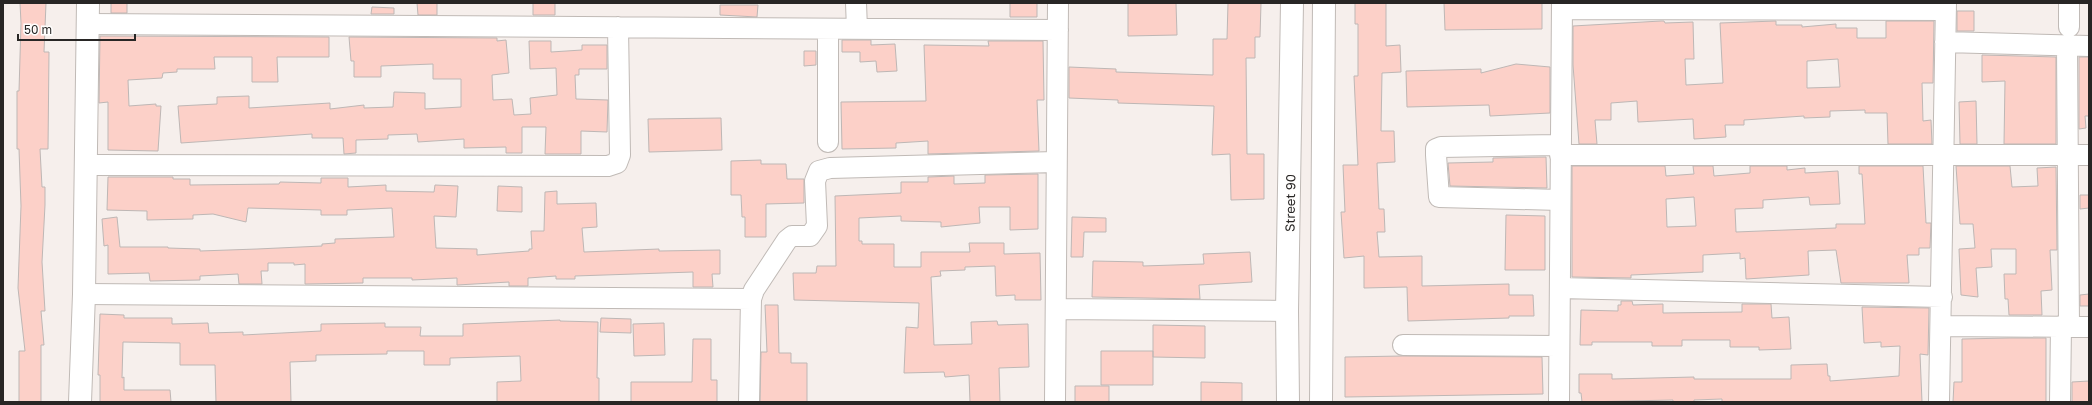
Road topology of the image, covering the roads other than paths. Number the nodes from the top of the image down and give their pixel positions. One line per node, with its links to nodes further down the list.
1 (856, 3): 11 (street)
2 (1058, 3): 12 (street)
3 (1292, 3): 29 (main road, Street 90)
4 (1324, 3): 39 (main road)
5 (2069, 3): 13 (street)
6 (1562, 6): 7 (street); 17 (street)
7 (1946, 7): 14 (street)
8 (88, 14): 9 (street); 22 (main road)
9 (618, 27): 10 (street); 22 (street)
10 (828, 29): 11 (street); 16 (street)
11 (857, 29): 12 (street)
12 (1058, 30): 21 (street)
13 (2068, 37): 14 (street); 15 (street); 19 (street)
14 (1945, 42): 18 (street)
15 (2089, 46)
16 (828, 142)
17 (1560, 150): 18 (street); 23 (street); 23 (street)
18 (1944, 155): 19 (street); 26 (street)
19 (2067, 155): 20 (street); 31 (street)
20 (2089, 155)
21 (1056, 162): 27 (street); 28 (street)
22 (84, 165): 25 (main road)
23 (1560, 200): 24 (street)
24 (1560, 288): 26 (street); 34 (street)
25 (84, 294): 27 (street); 35 (main road)
26 (1942, 297): 30 (street)
27 (751, 299): 36 (street)
28 (1056, 310): 29 (street); 37 (street)
29 (1287, 311): 38 (main road, Street 90)
30 (1941, 326): 31 (street); 41 (street)
31 (2065, 326): 32 (street); 42 (street)
32 (2089, 327)
33 (1403, 345): 34 (street)
34 (1558, 346): 40 (street)
35 (80, 402)
36 (749, 402)
37 (1056, 402)
38 (1288, 402)
39 (1321, 402)
40 (1558, 402)
41 (1939, 402)
42 (2060, 402)

